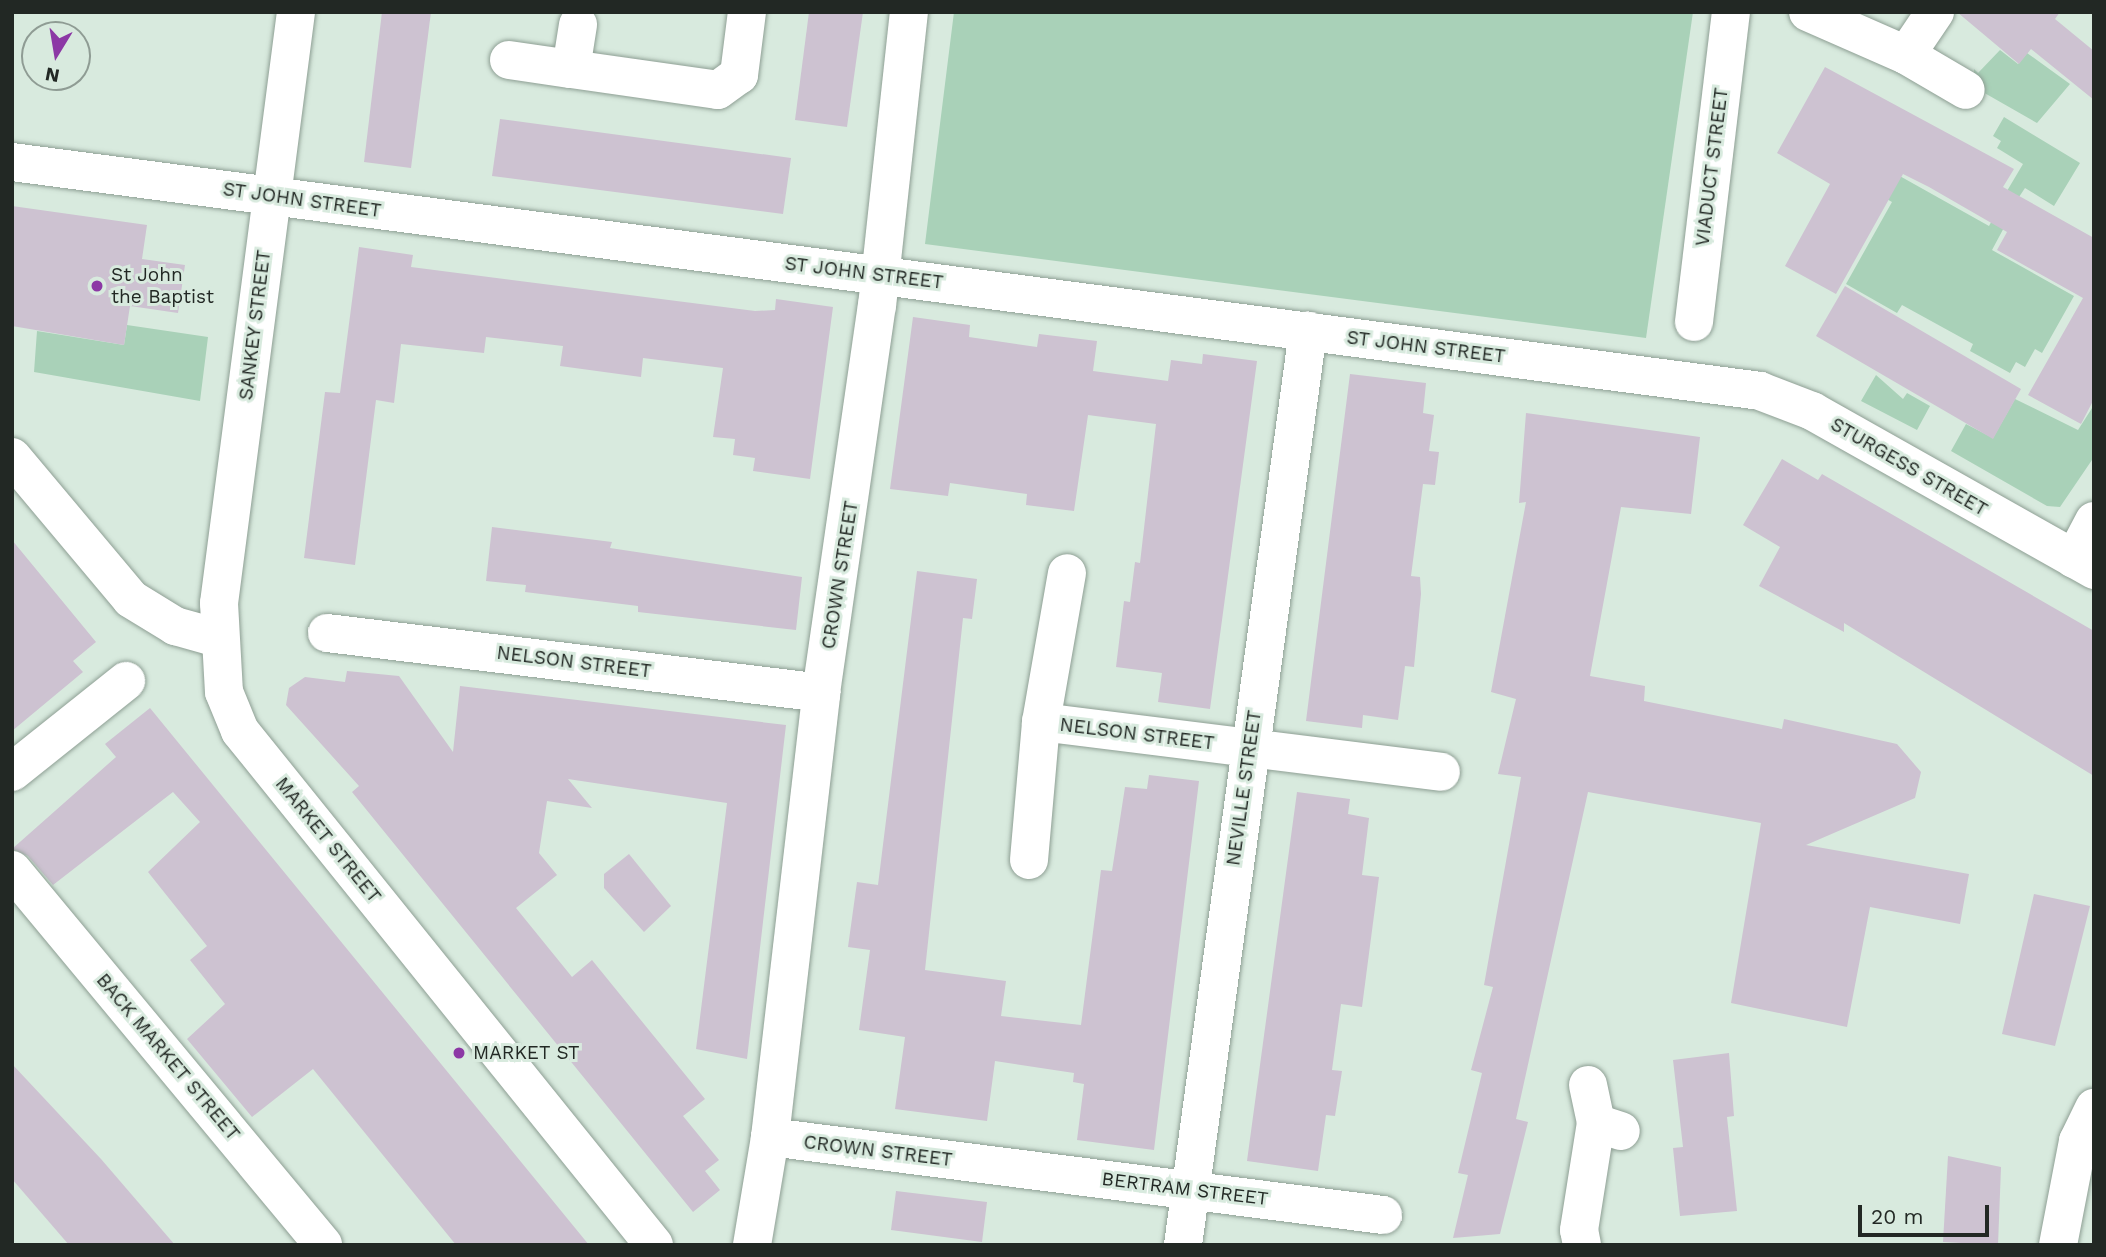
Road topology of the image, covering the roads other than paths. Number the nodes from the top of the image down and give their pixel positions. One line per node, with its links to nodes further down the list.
1 (296, 12): 13 (street, SANKEY STREET)
2 (747, 12): 10 (street)
3 (909, 12): 14 (street, CROWN STREET)
4 (1731, 12): 15 (street, VIADUCT STREET)
5 (1808, 12): 8 (street)
6 (1935, 12): 8 (street)
7 (578, 25): 10 (street)
8 (1906, 55): 11 (street)
9 (509, 60): 10 (street)
10 (571, 69)
11 (1966, 90)
12 (12, 162): 13 (street, ST JOHN STREET)
13 (272, 197): 14 (street, ST JOHN STREET); 23 (street, SANKEY STREET)
14 (880, 275): 16 (street, ST JOHN STREET); 25 (street, CROWN STREET)
15 (1694, 322)
16 (1308, 331): 17 (street, ST JOHN STREET); 27 (street, NEVILLE STREET)
17 (1716, 384): 20 (street, STURGESS STREET)
18 (12, 457): 23 (street)
19 (2094, 521): 20 (street)
20 (2084, 565)
21 (1067, 573): 26 (street, NELSON STREET)
22 (327, 633): 25 (street, NELSON STREET)
23 (218, 638): 39 (street, MARKET STREET)
24 (127, 681): 28 (street)
25 (821, 693): 34 (street, CROWN STREET)
26 (1041, 722): 27 (street, NELSON STREET); 30 (street, NELSON STREET)
27 (1250, 749): 29 (street, NELSON STREET); 36 (street, NEVILLE STREET)
28 (12, 772)
29 (1441, 772)
30 (1030, 860)
31 (12, 870): 38 (street, BACK MARKET STREET)
32 (1588, 1085): 42 (street)
33 (2094, 1108): 43 (street)
34 (770, 1137): 35 (street, CROWN STREET); 40 (street, CROWN STREET)
35 (986, 1164): 36 (street, BERTRAM STREET)
36 (1190, 1188): 37 (street, BERTRAM STREET); 41 (street, NEVILLE STREET)
37 (1383, 1215)
38 (323, 1245)
39 (654, 1245)
40 (752, 1245)
41 (1183, 1245)
42 (1582, 1245)
43 (2059, 1245)

